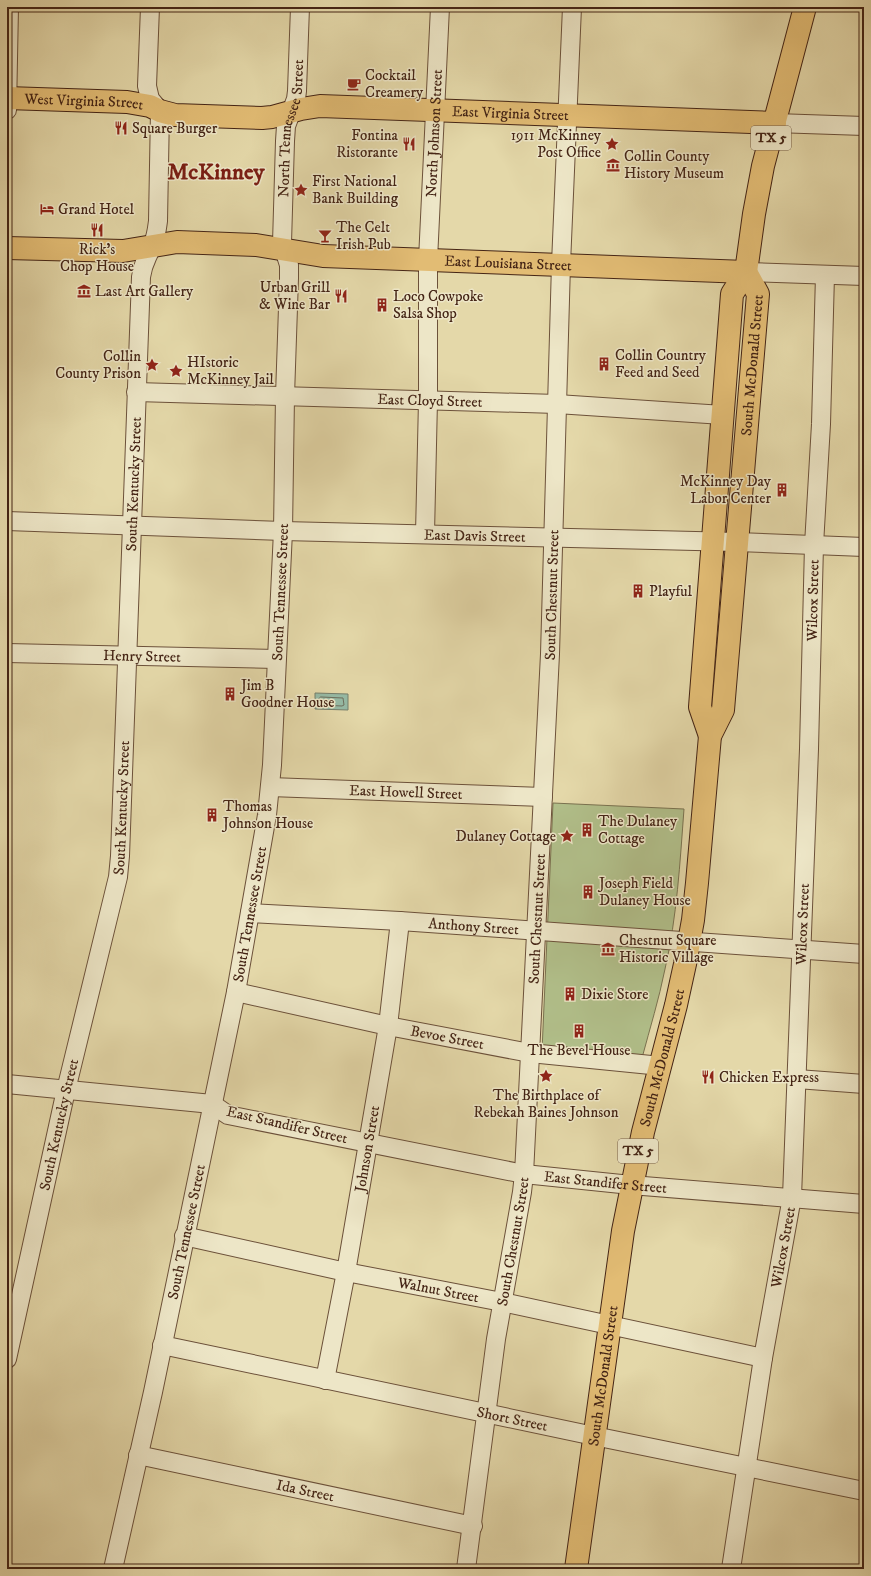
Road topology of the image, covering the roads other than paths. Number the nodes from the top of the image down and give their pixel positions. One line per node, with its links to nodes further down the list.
1 (9, 7): 7 (street)
2 (150, 7): 10 (street)
3 (300, 7): 11 (street, North Tennessee Street)
4 (440, 7): 9 (street, North Johnson Street)
5 (572, 7): 12 (street, South Chestnut Street)
6 (805, 7): 13 (main road, TX 5)
7 (7, 98): 8 (street); 10 (main road, West Virginia Street)
8 (7, 110)
9 (436, 110): 11 (main road, East Virginia Street); 12 (main road, East Virginia Street); 18 (street, North Johnson Street)
10 (160, 111): 11 (main road, East Virginia Street); 15 (street, South Kentucky Street)
11 (290, 113): 17 (street, North Tennessee Street)
12 (567, 115): 13 (main road, East Virginia Street); 19 (street, South Chestnut Street)
13 (775, 123): 14 (street, East Virginia Street); 20 (main road, TX 5)
14 (864, 126)
15 (153, 246): 16 (main road, East Louisiana Street); 17 (main road, East Louisiana Street); 23 (street, South Kentucky Street)
16 (7, 248)
17 (283, 249): 18 (main road, East Louisiana Street); 24 (street, South Tennessee Street)
18 (428, 260): 19 (main road, East Louisiana Street); 25 (street, North Johnson Street)
19 (562, 264): 20 (main road, East Louisiana Street); 26 (street, South Chestnut Street)
20 (746, 272): 21 (street, East Louisiana Street); 27 (main road, South McDonald Street / TX 5); 34 (main road, South McDonald Street / TX 5)
21 (825, 275): 22 (street, East Louisiana Street); 35 (street, Wilcox Street)
22 (864, 276)
23 (136, 392): 24 (street, East Cloyd Street); 29 (street, South Kentucky Street)
24 (285, 396): 25 (street, East Cloyd Street); 30 (street, South Tennessee Street)
25 (428, 400): 26 (street, East Cloyd Street); 31 (street, North Johnson Street)
26 (557, 404): 27 (street, East Cloyd Street); 32 (street, South Chestnut Street)
27 (722, 415): 33 (main road, South McDonald Street / TX 5)
28 (7, 521): 29 (street, East Davis Street)
29 (133, 524): 30 (street, East Davis Street); 38 (street, South Kentucky Street)
30 (283, 531): 31 (street, East Davis Street); 39 (street, South Tennessee Street)
31 (425, 534): 32 (street, East Davis Street)
32 (553, 538): 33 (street, East Davis Street); 42 (street, South Chestnut Street)
33 (713, 542): 34 (street, East Davis Street); 40 (main road, South McDonald Street / TX 5)
34 (737, 542): 35 (street, East Davis Street); 40 (main road, South McDonald Street / TX 5)
35 (814, 545): 36 (street, East Davis Street); 47 (street, Wilcox Street)
36 (864, 547)
37 (7, 652): 38 (street, Henry Street)
38 (129, 656): 39 (street, Henry Street); 56 (street, South Kentucky Street)
39 (276, 659): 41 (street, South Tennessee Street)
40 (710, 736): 46 (main road, South McDonald Street / TX 5)
41 (270, 787): 42 (street, East Howell Street); 43 (street, South Tennessee Street)
42 (542, 796): 45 (street, South Chestnut Street)
43 (250, 913): 44 (street, Anthony Street); 49 (street, South Tennessee Street)
44 (400, 922): 45 (street, Anthony Street); 50 (street, Johnson Street)
45 (536, 932): 46 (street, Anthony Street); 51 (street, South Chestnut Street)
46 (689, 942): 47 (street, Anthony Street); 52 (main road, South McDonald Street / TX 5)
47 (801, 950): 48 (street, Anthony Street); 53 (street, Wilcox Street)
48 (864, 954)
49 (236, 992): 50 (street, Bevoe Street); 57 (street, South Tennessee Street)
50 (388, 1026): 51 (street, Bevoe Street); 58 (street, Johnson Street)
51 (530, 1053): 52 (street, Bevoe Street); 59 (street, South Chestnut Street)
52 (660, 1066): 60 (main road, South McDonald Street / TX 5)
53 (797, 1079): 55 (street); 61 (street, Wilcox Street)
54 (7, 1084): 56 (street)
55 (864, 1084)
56 (66, 1090): 57 (street); 69 (street, South Kentucky Street)
57 (212, 1104): 58 (street, East Standifer Street); 63 (street, South Tennessee Street)
58 (368, 1143): 59 (street, East Standifer Street); 64 (street, Johnson Street)
59 (524, 1174): 60 (street, East Standifer Street); 65 (street, South Chestnut Street)
60 (631, 1185): 61 (street, East Standifer Street); 66 (main road, South McDonald Street / TX 5)
61 (792, 1197): 62 (street, East Standifer Street); 68 (street, Wilcox Street)
62 (864, 1204)
63 (184, 1236): 64 (street, Walnut Street); 67 (street, South Tennessee Street)
64 (346, 1272): 65 (street, Walnut Street); 70 (street, Johnson Street)
65 (502, 1302): 66 (street, Walnut Street); 71 (street, South Chestnut Street)
66 (610, 1326): 68 (street, Walnut Street); 72 (main road, South McDonald Street / TX 5)
67 (162, 1345): 70 (street, Short Street); 73 (street, South Tennessee Street)
68 (763, 1358): 74 (street, Wilcox Street)
69 (7, 1360)
70 (325, 1380): 71 (street, Short Street)
71 (486, 1413): 72 (street, Short Street); 76 (street, South Chestnut Street)
72 (594, 1436): 74 (street, Short Street); 79 (main road, South McDonald Street / TX 5)
73 (138, 1455): 76 (street, Ida Street); 77 (street, South Tennessee Street)
74 (746, 1466): 75 (street, Short Street); 80 (street, Wilcox Street)
75 (864, 1491)
76 (473, 1526): 78 (street, South Chestnut Street)
77 (113, 1569)
78 (466, 1569)
79 (576, 1569)
80 (731, 1569)

